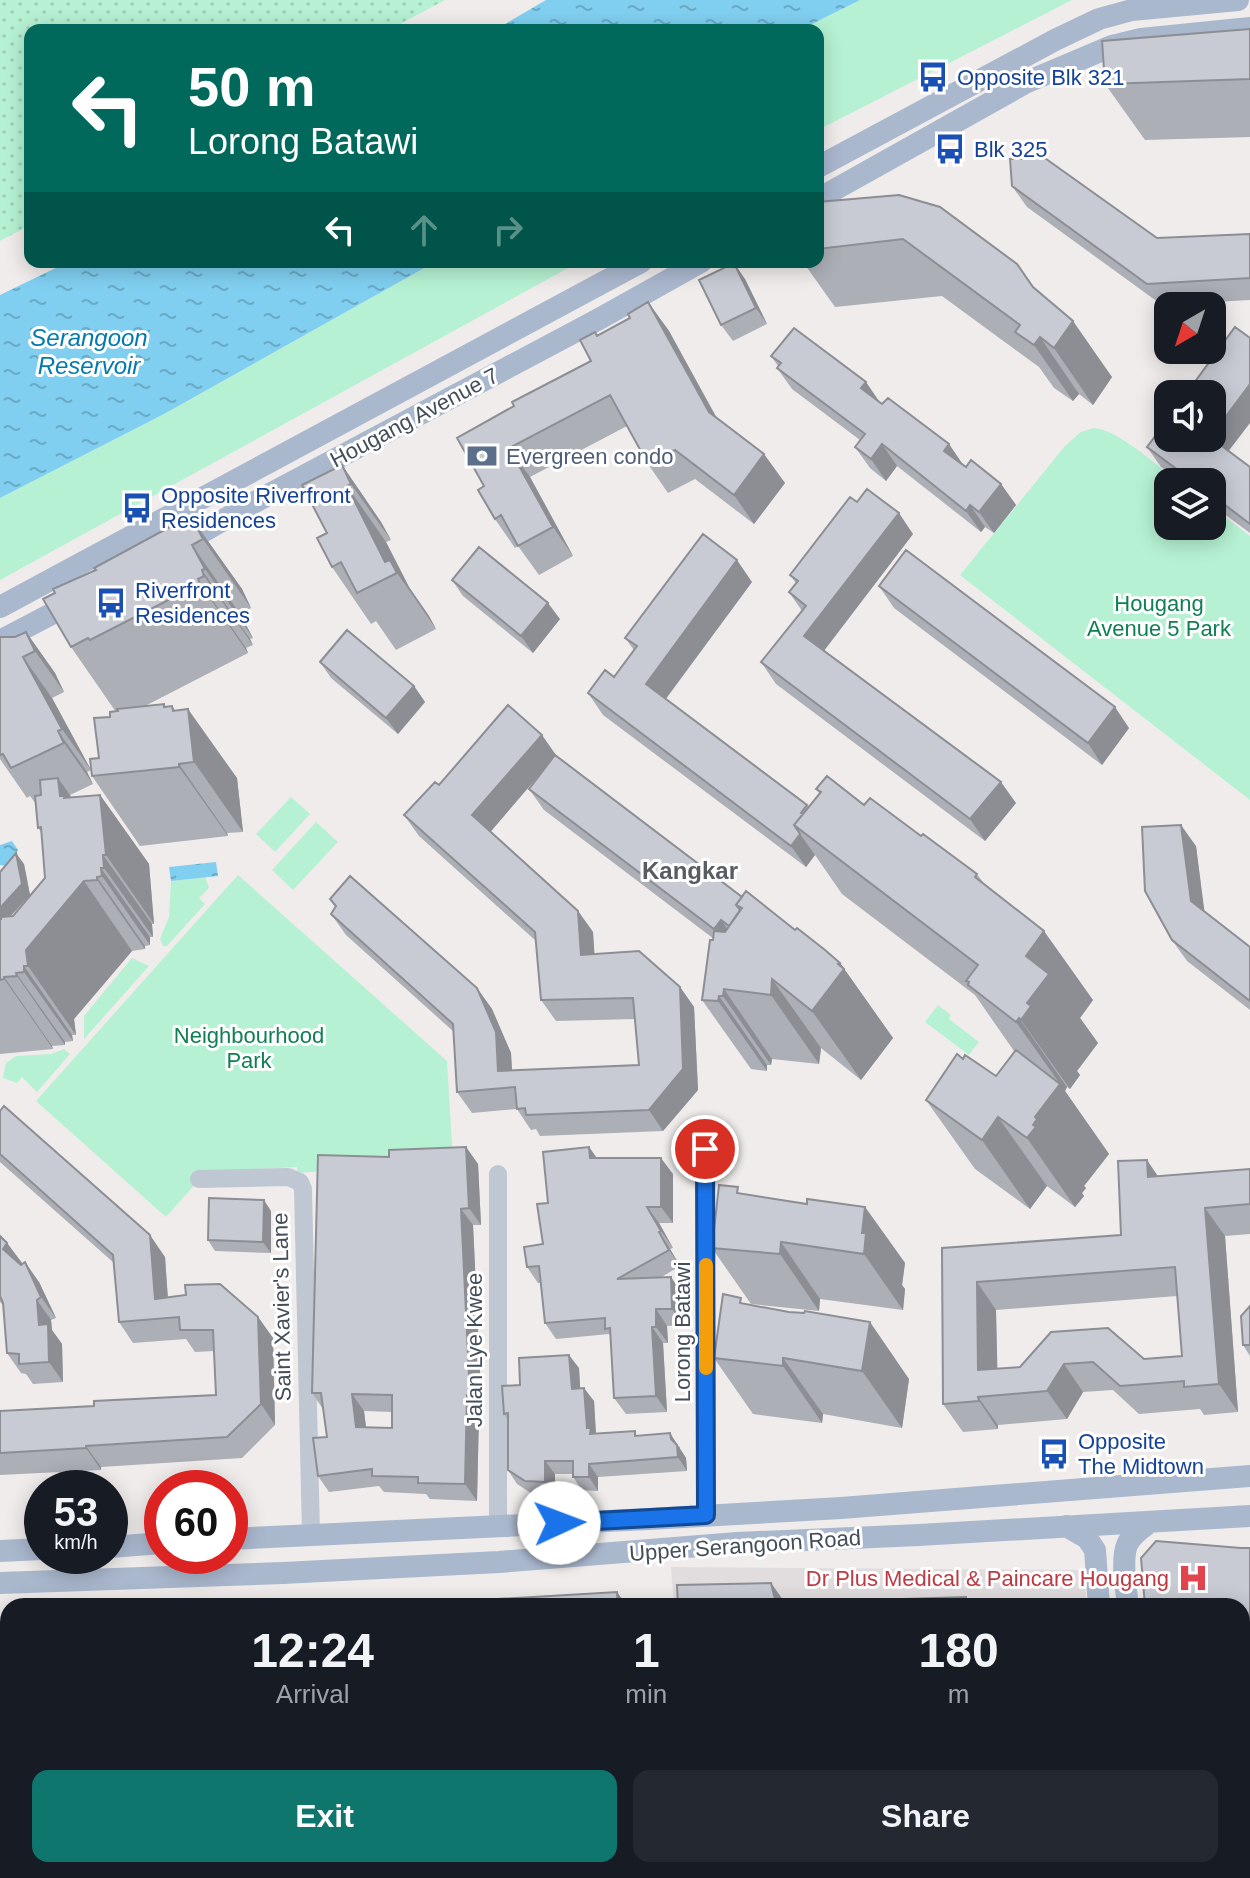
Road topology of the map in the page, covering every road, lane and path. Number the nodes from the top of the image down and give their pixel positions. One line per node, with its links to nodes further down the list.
1 (1238, 0): 3 (main road)
2 (1250, 28): 4 (main road)
3 (824, 164)
4 (824, 196)
5 (630, 268): 9 (main road, Hougang Avenue 7)
6 (690, 268): 7 (main road, Hougang Avenue 7)
7 (153, 560)
8 (97, 589): 10 (main road)
9 (0, 607)
10 (0, 641)
11 (705, 1149): 15 (street, Lorong Batawi)
12 (498, 1174): 18 (street, Jalan Lye Kwee)
13 (199, 1179): 20 (street, Saint Xavier's Lane)
14 (1250, 1476): 15 (main road, Upper Serangoon Road)
15 (706, 1515): 18 (main road, Upper Serangoon Road)
16 (1250, 1516): 17 (main road, Upper Serangoon Road)
17 (1150, 1522): 19 (main road, Upper Serangoon Road); 26 (main road)
18 (498, 1526): 20 (main road, Upper Serangoon Road)
19 (1066, 1526): 24 (main road, Upper Serangoon Road); 25 (main road)
20 (311, 1535): 21 (main road, Upper Serangoon Road)
21 (248, 1538)
22 (24, 1550): 23 (main road)
23 (0, 1551)
24 (0, 1583)
25 (1098, 1598)
26 (1127, 1598)

